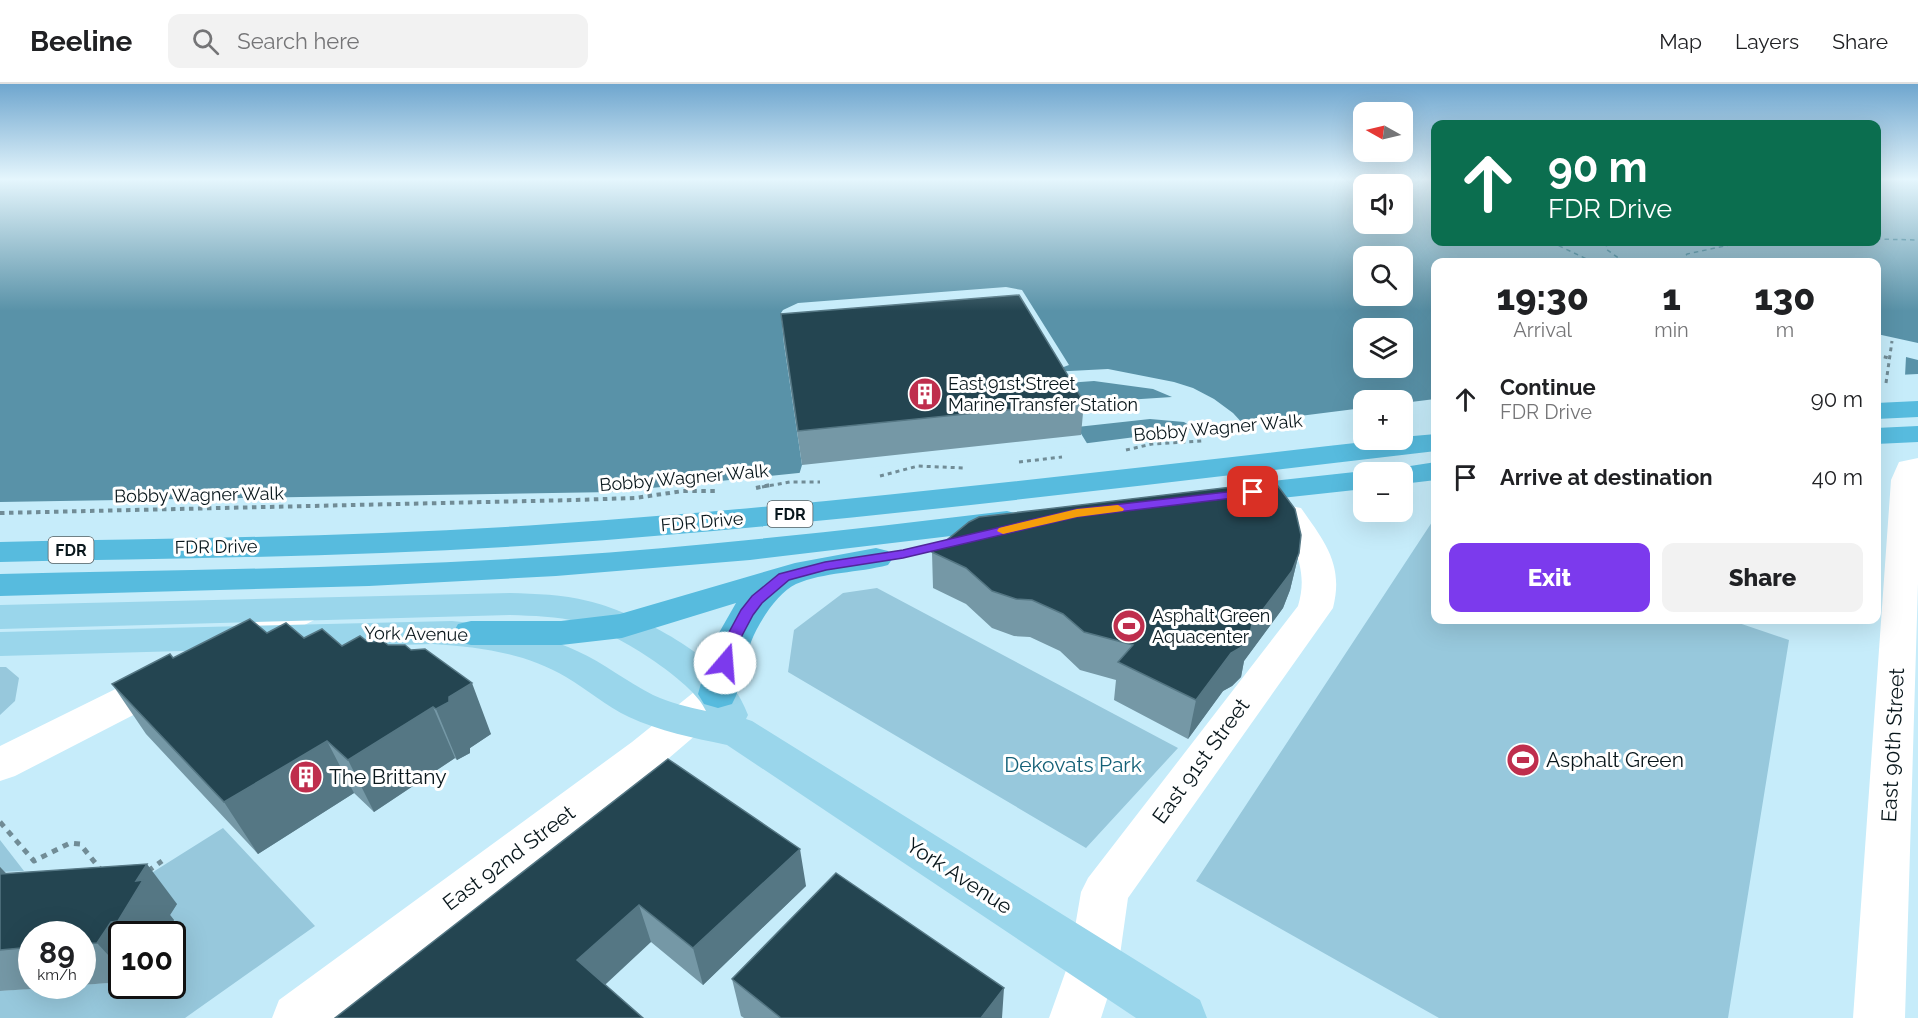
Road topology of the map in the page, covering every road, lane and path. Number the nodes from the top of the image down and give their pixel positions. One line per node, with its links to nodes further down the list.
1 (1892, 341): 3 (path)
2 (1881, 356): 3 (path)
3 (1889, 358): 4 (path)
4 (1886, 383)
5 (1918, 409): 6 (highway)
6 (1881, 411)
7 (1918, 434): 8 (highway)
8 (1881, 436)
9 (1210, 440): 11 (path, Bobby Wagner Walk)
10 (1431, 443): 29 (highway, FDR Drive / FDR)
11 (1118, 452)
12 (1071, 457): 13 (path)
13 (1017, 462)
14 (974, 467): 18 (path)
15 (1912, 469): 49 (street, East 90th Street)
16 (1431, 472): 17 (highway)
17 (1413, 474)
18 (874, 478)
19 (1353, 481): 23 (highway)
20 (821, 482): 21 (path, Bobby Wagner Walk)
21 (754, 489)
22 (723, 491): 24 (path, Bobby Wagner Walk)
23 (1214, 497)
24 (0, 513)
25 (1077, 513): 32 (highway, FDR Drive / FDR)
26 (1290, 515): 45 (street, East 91st Street)
27 (1042, 521): 31 (highway)
28 (0, 535): 29 (highway)
29 (142, 549): 30 (highway, FDR Drive / FDR)
30 (0, 552)
31 (784, 577): 35 (highway); 39 (highway)
32 (0, 585)
33 (307, 609): 34 (main road); 35 (main road, York Avenue); 37 (street)
34 (0, 617)
35 (622, 626): 36 (highway); 39 (main road, York Avenue)
36 (471, 633): 37 (main road, York Avenue); 39 (main road, York Avenue)
37 (255, 636): 38 (main road); 40 (street)
38 (0, 644)
39 (703, 708): 45 (main road, York Avenue); 46 (street, East 92nd Street)
40 (0, 765)
41 (0, 822): 43 (path)
42 (162, 861): 44 (path)
43 (91, 873)
44 (144, 873)
45 (1094, 962): 47 (street, East 91st Street); 48 (main road, York Avenue)
46 (298, 1018)
47 (1076, 1018)
48 (1180, 1018)
49 (1879, 1018)

